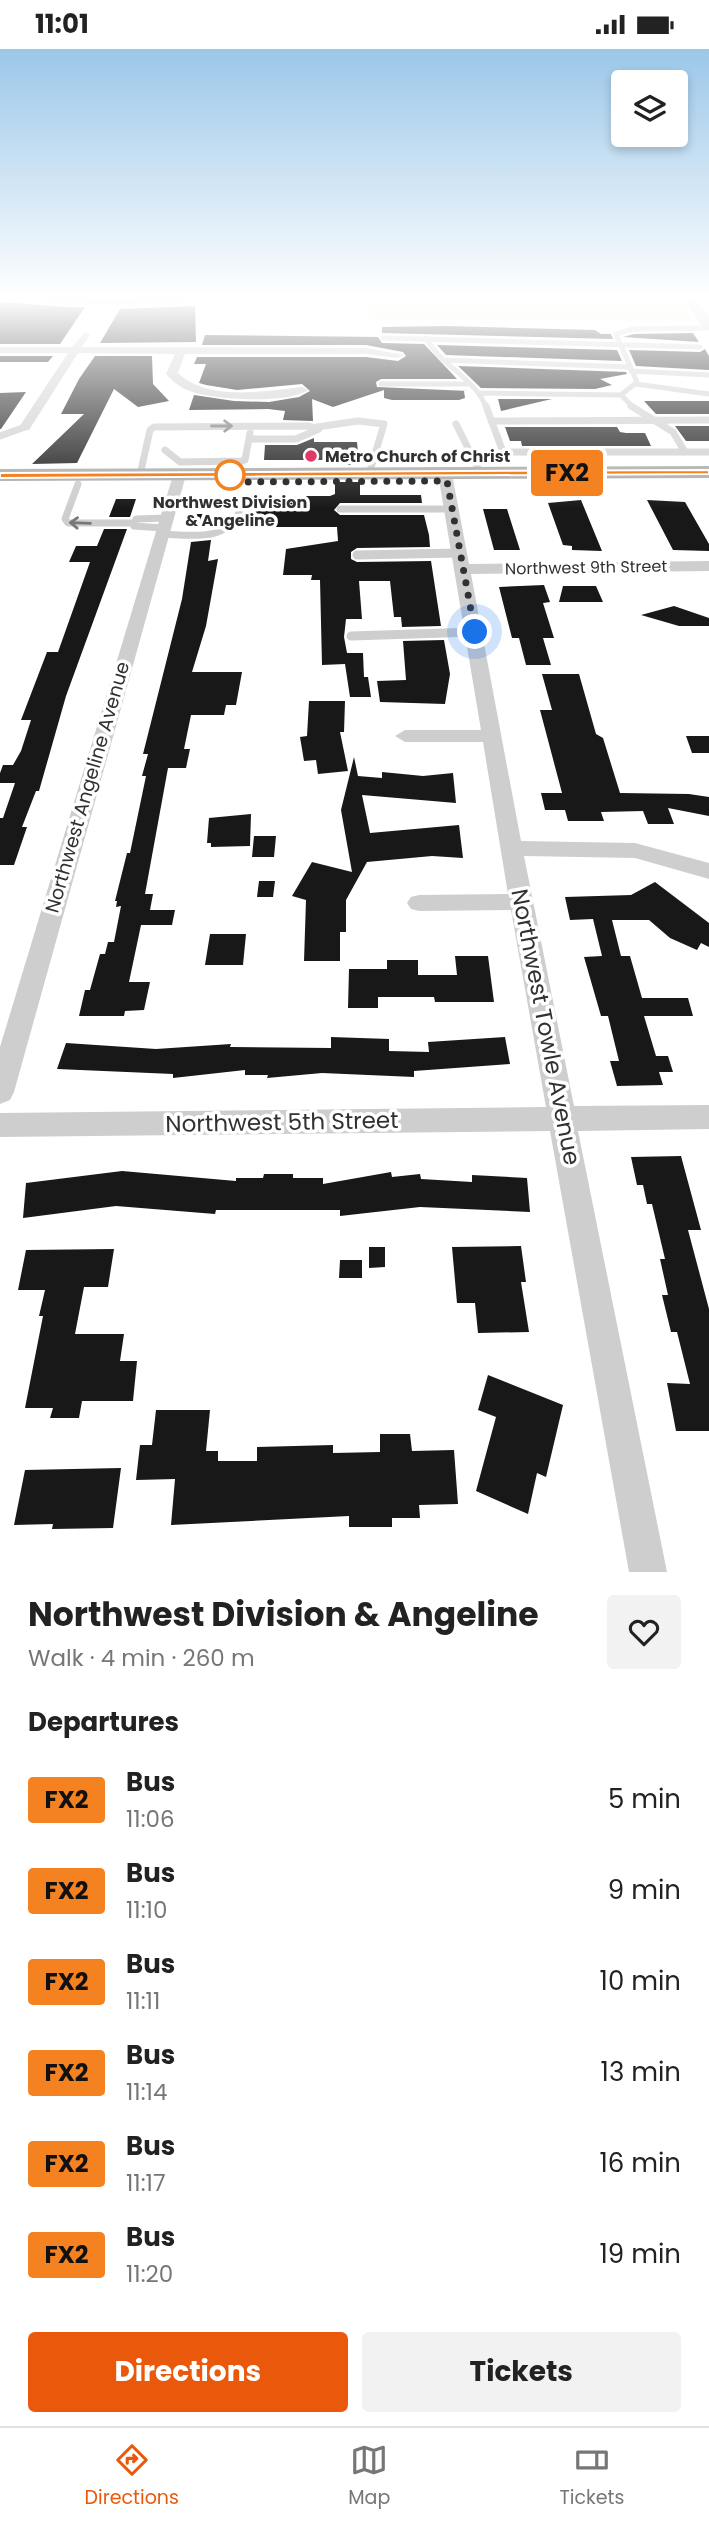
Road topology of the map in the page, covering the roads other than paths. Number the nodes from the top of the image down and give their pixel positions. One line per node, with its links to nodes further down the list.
1 (62, 367): 20 (street)
2 (175, 367): 11 (street)
3 (450, 367): 9 (lane)
4 (585, 367): 5 (lane)
5 (630, 369): 6 (lane); 7 (lane)
6 (709, 375)
7 (636, 382): 10 (lane); 13 (lane); 14 (lane)
8 (381, 384): 9 (lane)
9 (468, 384): 12 (lane)
10 (709, 388)
11 (302, 390)
12 (481, 393): 14 (lane); 15 (lane)
13 (709, 394)
14 (621, 395): 16 (lane)
15 (491, 421): 16 (lane); 25 (lane)
16 (656, 421): 17 (lane); 25 (lane)
17 (709, 421)
18 (456, 423): 29 (lane)
19 (252, 426): 21 (lane); 23 (lane); 31 (lane, one-way to 19)
20 (25, 427): 22 (lane)
21 (317, 427): 23 (lane); 28 (lane)
22 (0, 436)
23 (249, 439): 24 (lane)
24 (165, 450)
25 (685, 452): 26 (lane)
26 (709, 452)
27 (709, 472): 29 (main road)
28 (369, 474): 32 (main road); 33 (main road)
29 (481, 474): 32 (main road)
30 (0, 475): 31 (main road)
31 (140, 475): 33 (main road)
32 (446, 477): 33 (main road); 34 (main road); 38 (street, Northwest Towle Avenue)
33 (177, 479): 36 (main road); 39 (street, Northwest Angeline Avenue)
34 (709, 479)
35 (0, 484): 36 (main road)
36 (78, 484): 39 (lane, one-way to 36)
37 (340, 509): 38 (lane)
38 (452, 509): 41 (street, Northwest Towle Avenue)
39 (165, 521): 39 (lane); 51 (street, Northwest Angeline Avenue)
40 (357, 555): 41 (lane)
41 (462, 561): 42 (street, Northwest 9th Street); 43 (street, Northwest Towle Avenue)
42 (709, 566)
43 (475, 632): 44 (lane); 46 (street, Northwest Towle Avenue)
44 (351, 636)
45 (405, 736): 46 (street)
46 (493, 736): 47 (street, Northwest Towle Avenue)
47 (513, 849): 48 (street); 49 (street, Northwest Towle Avenue)
48 (709, 871)
49 (521, 902): 50 (street); 53 (street, Northwest Towle Avenue)
50 (419, 903)
51 (0, 1092)
52 (709, 1117): 53 (street, Northwest 5th Street)
53 (563, 1118): 54 (street, Northwest 5th Street); 55 (street, Northwest Towle Avenue)
54 (0, 1125)
55 (648, 1572)

